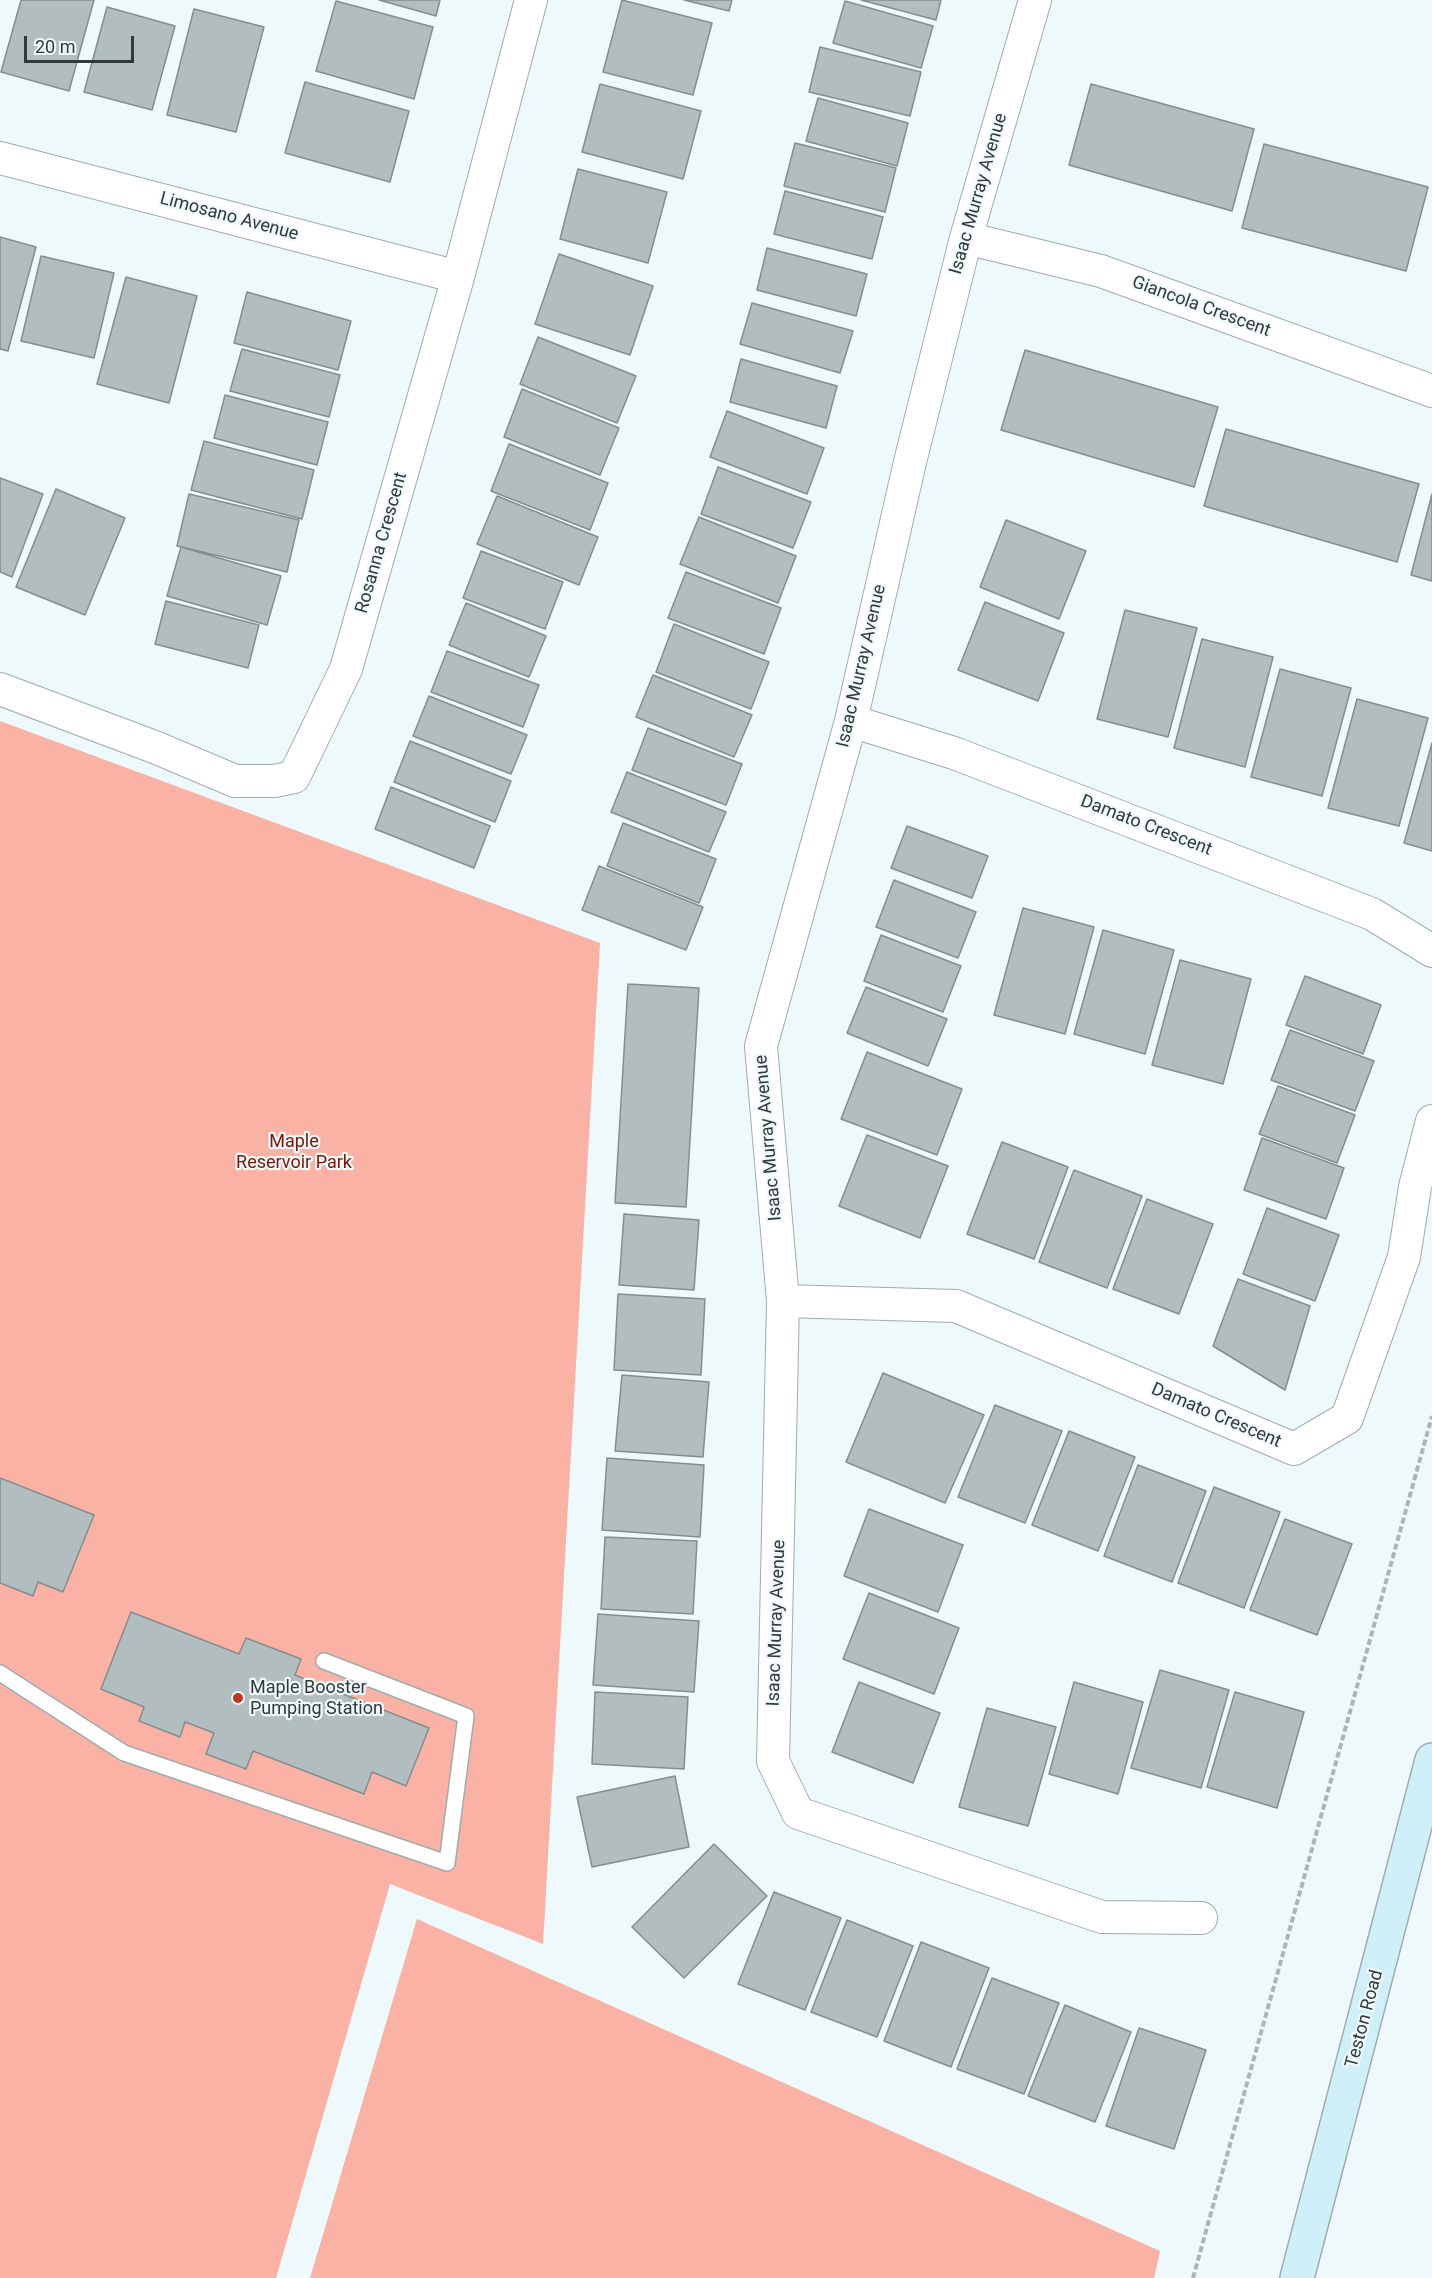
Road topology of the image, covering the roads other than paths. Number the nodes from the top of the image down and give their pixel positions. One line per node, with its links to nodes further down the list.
1 (531, 0): 5 (street, Rosanna Crescent)
2 (1035, 0): 4 (street, Isaac Murray Avenue)
3 (0, 158): 5 (street, Limosano Avenue)
4 (966, 238): 6 (street, Giancola Crescent); 8 (street, Isaac Murray Avenue)
5 (458, 277): 7 (street, Rosanna Crescent)
6 (1432, 391)
7 (0, 689)
8 (851, 721): 9 (street, Damato Crescent); 11 (street, Isaac Murray Avenue)
9 (1432, 951)
10 (1432, 1121): 11 (street, Damato Crescent)
11 (783, 1301): 15 (street, Isaac Murray Avenue)
12 (324, 1661): 13 (lane)
13 (0, 1673)
14 (1432, 1760): 16 (main road, Teston Road)
15 (1201, 1918)
16 (1297, 2278)

